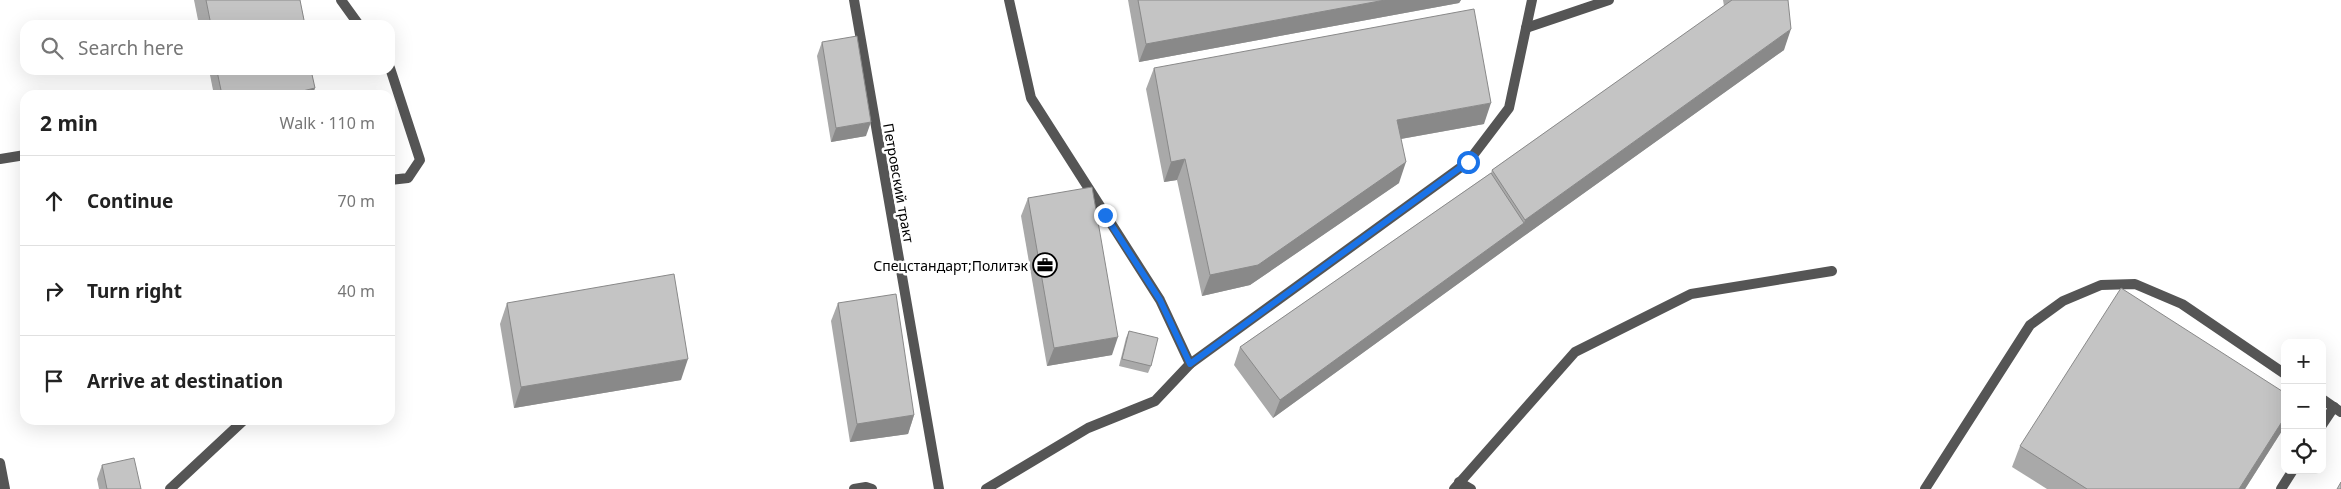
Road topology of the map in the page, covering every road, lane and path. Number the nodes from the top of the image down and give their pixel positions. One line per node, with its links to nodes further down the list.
1 (341, 0): 6 (street)
2 (854, 0): 26 (street, Петровский тракт)
3 (1009, 0): 13 (street)
4 (1532, 0): 7 (street)
5 (1609, 0): 7 (street)
6 (355, 20)
7 (1526, 28): 13 (street)
8 (392, 75): 11 (street)
9 (20, 156): 10 (street)
10 (0, 159)
11 (395, 179)
12 (1832, 271): 21 (street)
13 (1190, 364): 27 (street)
14 (2281, 371): 29 (street)
15 (2326, 402): 16 (street)
16 (2338, 410): 17 (street)
17 (2326, 422)
18 (239, 425): 23 (street)
19 (0, 462): 22 (street)
20 (2290, 474): 30 (street)
21 (1456, 485): 28 (street)
22 (5, 489)
23 (170, 489)
24 (854, 489): 25 (street)
25 (872, 489)
26 (939, 489)
27 (986, 489)
28 (1471, 489)
29 (1925, 489)
30 (2281, 489)

